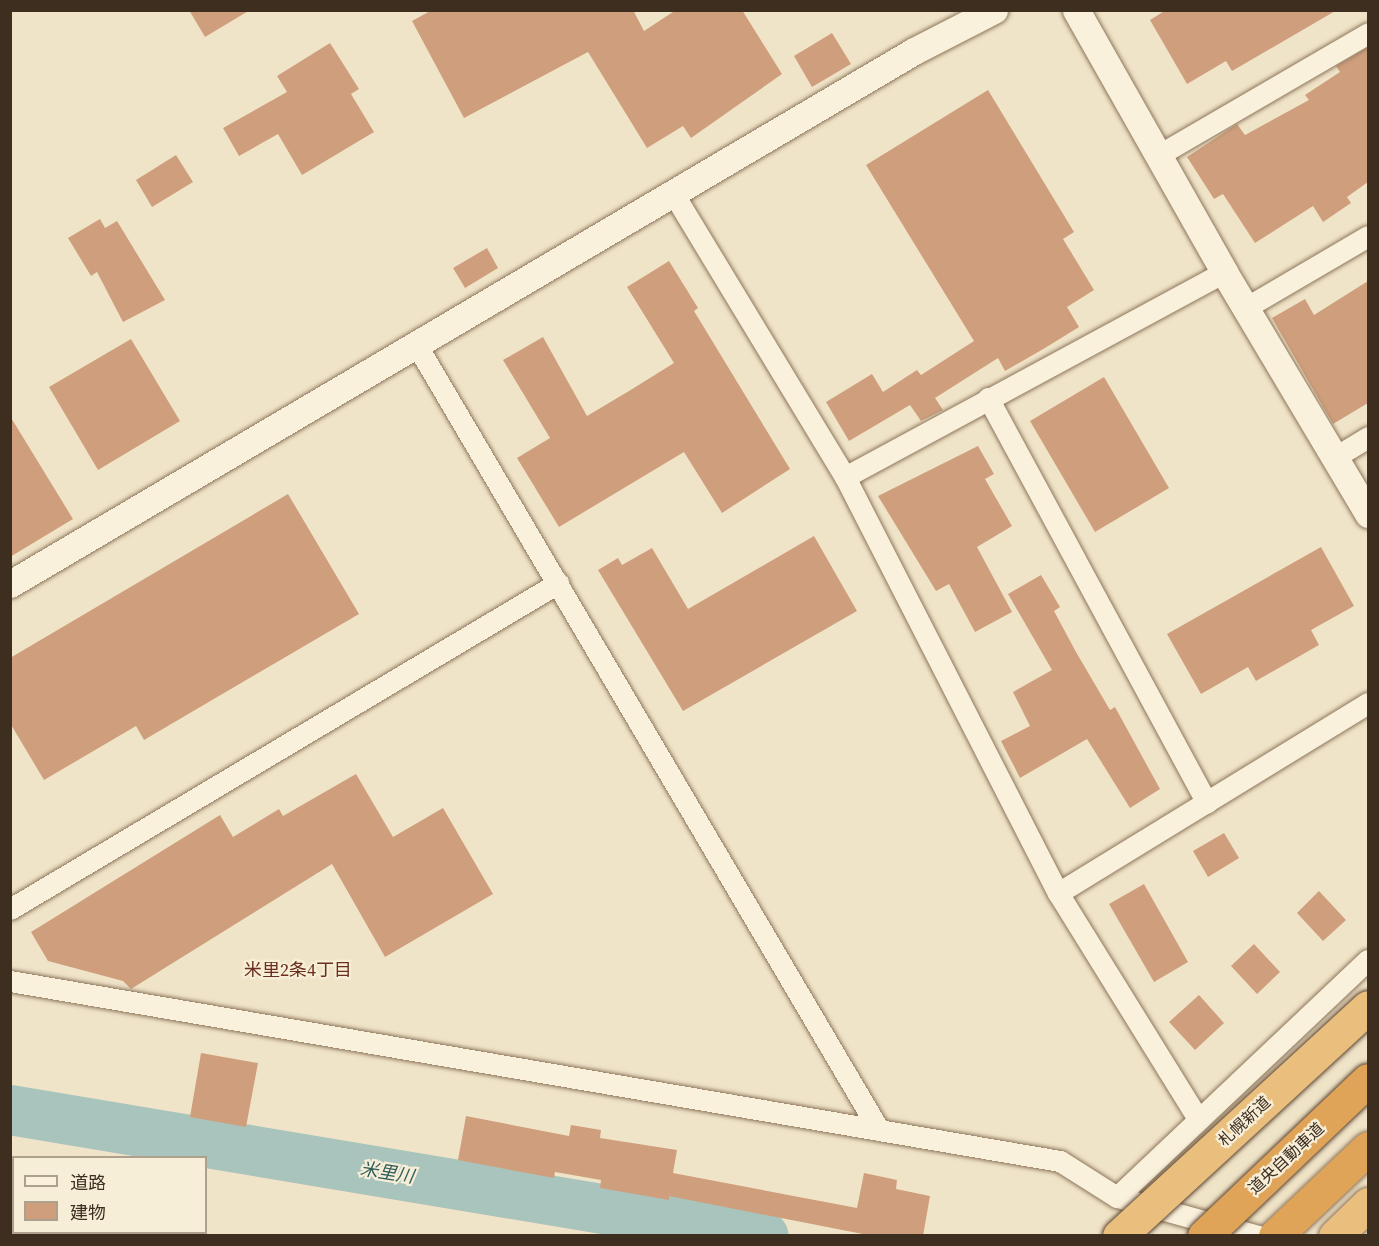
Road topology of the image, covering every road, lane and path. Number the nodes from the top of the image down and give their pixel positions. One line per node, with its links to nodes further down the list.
1 (994, 10): 5 (street)
2 (1076, 10): 4 (street)
3 (1368, 33): 4 (street)
4 (1157, 156): 7 (street)
5 (674, 193): 9 (street); 13 (street)
6 (1368, 236): 8 (street)
7 (1224, 272): 8 (street); 10 (street)
8 (1246, 308): 12 (street)
9 (416, 344): 15 (street); 16 (street)
10 (988, 398): 13 (street); 18 (street)
11 (1368, 437): 12 (street)
12 (1335, 457): 14 (street)
13 (845, 477): 19 (street)
14 (1368, 514)
15 (558, 583): 20 (street); 26 (street)
16 (10, 584)
17 (1368, 703): 18 (street)
18 (1207, 803): 19 (street)
19 (1058, 893): 25 (street)
20 (10, 909)
21 (1368, 960): 25 (street)
22 (10, 981): 26 (street)
23 (1368, 1007): 30 (highway, 札幌新道, bridge)
24 (1368, 1080): 31 (highway, 道央自動車道, bridge)
25 (1198, 1119): 28 (street)
26 (879, 1130): 28 (street)
27 (1368, 1148): 33 (highway)
28 (1117, 1197): 32 (street)
29 (1368, 1204): 34 (highway)
30 (1119, 1236)
31 (1204, 1236)
32 (1259, 1236)
33 (1275, 1236)
34 (1335, 1236)

